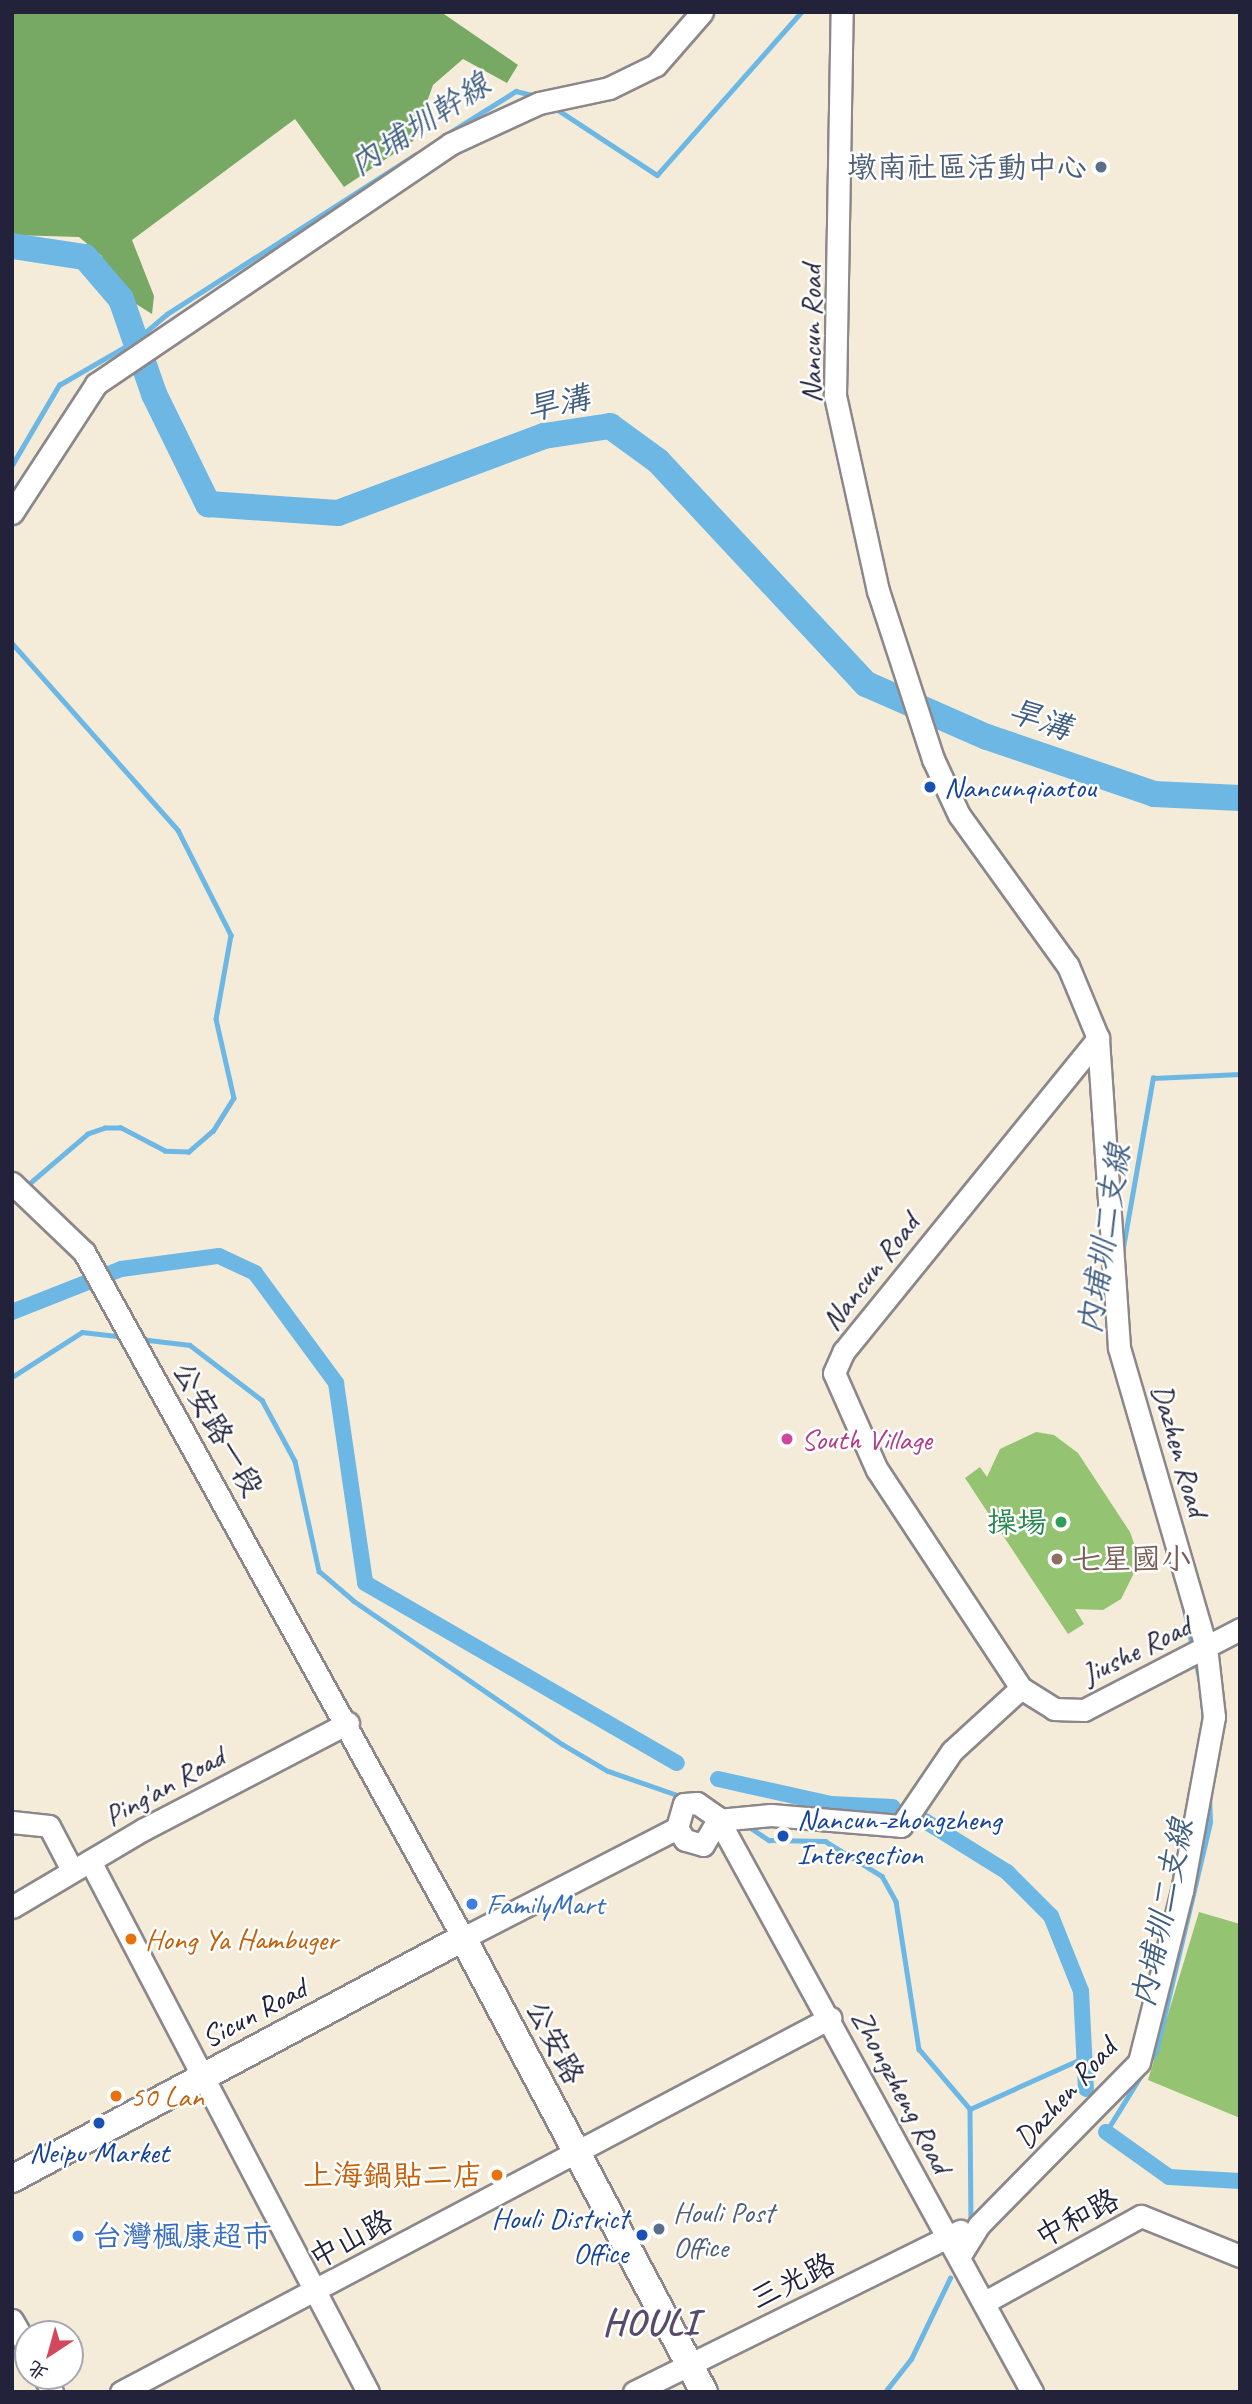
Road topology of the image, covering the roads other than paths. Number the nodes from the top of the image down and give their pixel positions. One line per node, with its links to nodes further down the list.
1 (702, 12): 3 (street)
2 (842, 12): 4 (street, Nancun Road)
3 (12, 513)
4 (1098, 1038): 7 (street, Dazhen Road); 8 (street, Nancun Road)
5 (12, 1183): 9 (street, 公安路一段)
6 (1240, 1629): 7 (street, Jiushe Road)
7 (1206, 1647): 8 (street, Jiushe Road); 20 (street, Dazhen Road)
8 (1021, 1688): 10 (street)
9 (348, 1723): 13 (street, Ping'an Road); 15 (street, 公安路)
10 (718, 1820): 12 (street); 12 (street); 16 (street, Zhongzheng Road)
11 (12, 1822): 13 (street)
12 (677, 1828): 15 (street, Sicun Road)
13 (81, 1866): 14 (street, Ping'an Road); 17 (street)
14 (12, 1908)
15 (463, 1938): 17 (main road, Sicun Road); 18 (main road, 公安路)
16 (830, 2018): 18 (street, 中山路); 21 (street, Zhongzheng Road)
17 (205, 2077): 19 (main road, Sicun Road); 24 (street)
18 (577, 2153): 24 (street, 中山路); 26 (main road, 公安路)
19 (12, 2179)
20 (979, 2225): 21 (street, 三光路); 22 (street, Dazhen Road)
21 (946, 2235): 22 (street, Zhongzheng Road); 26 (street, 三光路)
22 (959, 2256): 25 (street, Zhongzheng Road)
23 (1240, 2256): 25 (street, 中和路)
24 (318, 2290): 27 (street, 中山路); 28 (street)
25 (985, 2302): 31 (street, Zhongzheng Road)
26 (690, 2361): 29 (street, 三光路); 30 (main road, 公安路)
27 (121, 2392)
28 (368, 2392)
29 (634, 2392)
30 (704, 2392)
31 (1032, 2392)

